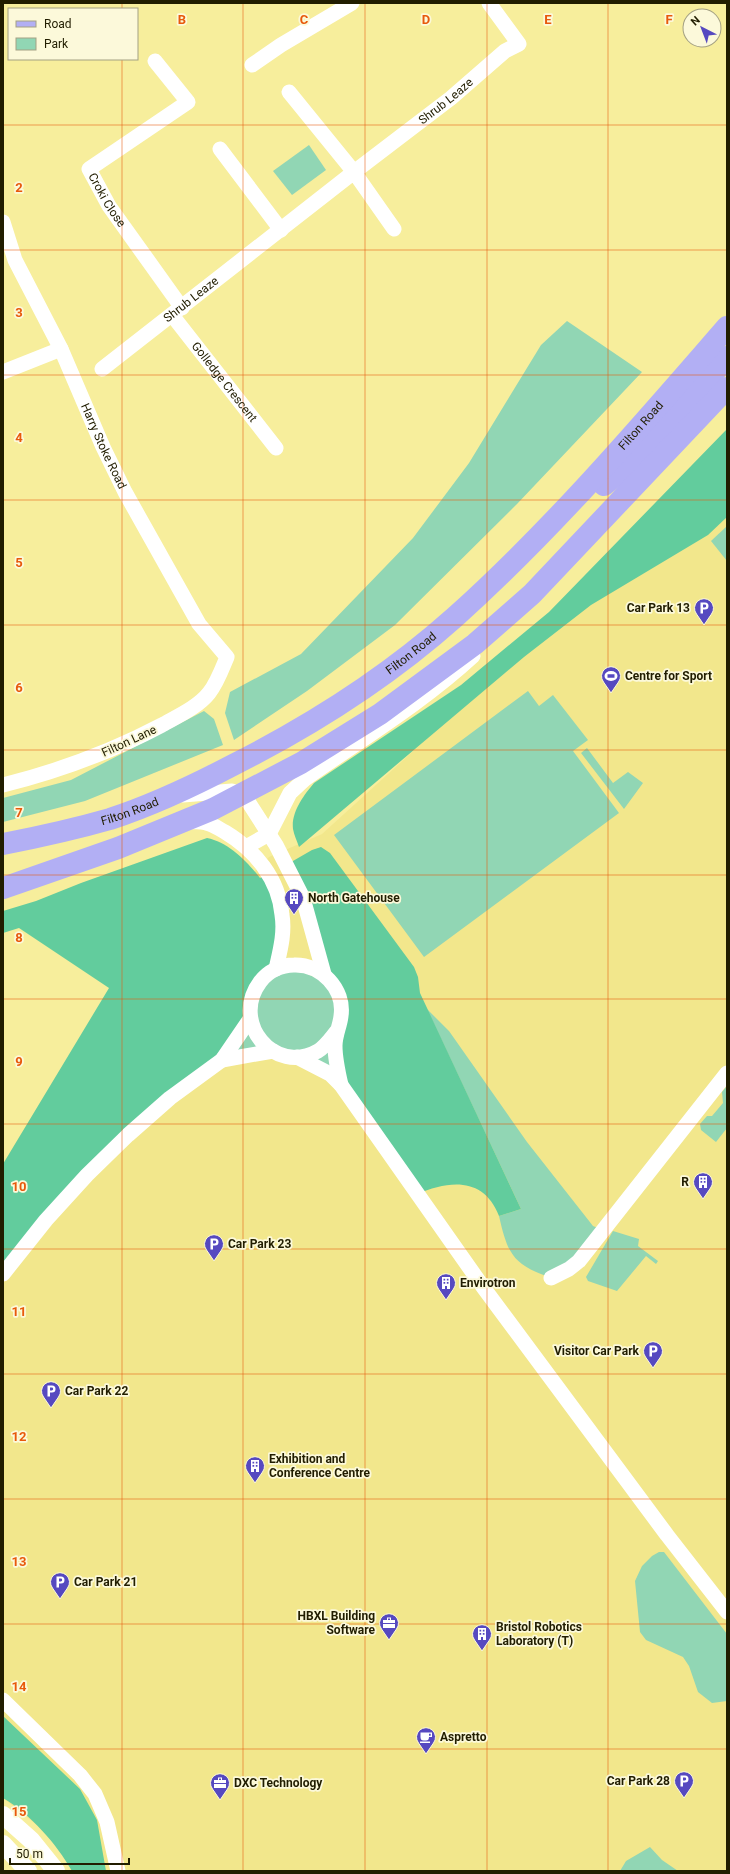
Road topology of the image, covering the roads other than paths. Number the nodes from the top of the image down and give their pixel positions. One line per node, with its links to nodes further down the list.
1 (489, 3): 7 (street, Shrub Leaze)
2 (351, 4): 4 (street)
3 (155, 61): 11 (street, Croki Close)
4 (252, 65)
5 (289, 92): 7 (street)
6 (220, 149): 10 (street)
7 (354, 172): 9 (street); 10 (street, Shrub Leaze)
8 (3, 222): 13 (street, Harry Stoke Road)
9 (394, 229)
10 (281, 230): 11 (street, Shrub Leaze)
11 (177, 312): 15 (street, Shrub Leaze); 18 (street, Golledge Crescent)
12 (727, 327): 19 (main road, Filton Road)
13 (61, 349): 16 (street); 21 (street, Harry Stoke Road)
14 (727, 357): 19 (main road)
15 (102, 370)
16 (3, 372)
17 (727, 388): 20 (main road)
18 (276, 448)
19 (551, 525): 24 (main road, Filton Road)
20 (532, 594): 23 (main road); 26 (street)
21 (228, 657): 22 (street, Filton Lane)
22 (3, 785)
23 (242, 795): 24 (street); 25 (main road); 26 (street)
24 (170, 796): 27 (main road, Filton Road)
25 (183, 822): 28 (street); 29 (main road)
26 (269, 834): 28 (street); 31 (street)
27 (3, 844)
28 (246, 847): 30 (street)
29 (3, 888)
30 (276, 969): 31 (street); 32 (street)
31 (324, 974): 33 (street)
32 (250, 1019): 34 (street); 36 (street)
33 (337, 1031): 35 (street); 38 (street)
34 (273, 1051): 35 (street); 36 (street)
35 (297, 1057): 38 (street)
36 (222, 1060): 39 (street)
37 (727, 1073): 40 (street)
38 (341, 1085): 41 (street)
39 (3, 1274)
40 (552, 1278)
41 (727, 1612)
42 (3, 1700): 47 (street)
43 (3, 1815): 46 (street)
44 (3, 1844): 45 (street)
45 (28, 1871)
46 (56, 1871)
47 (118, 1871)

